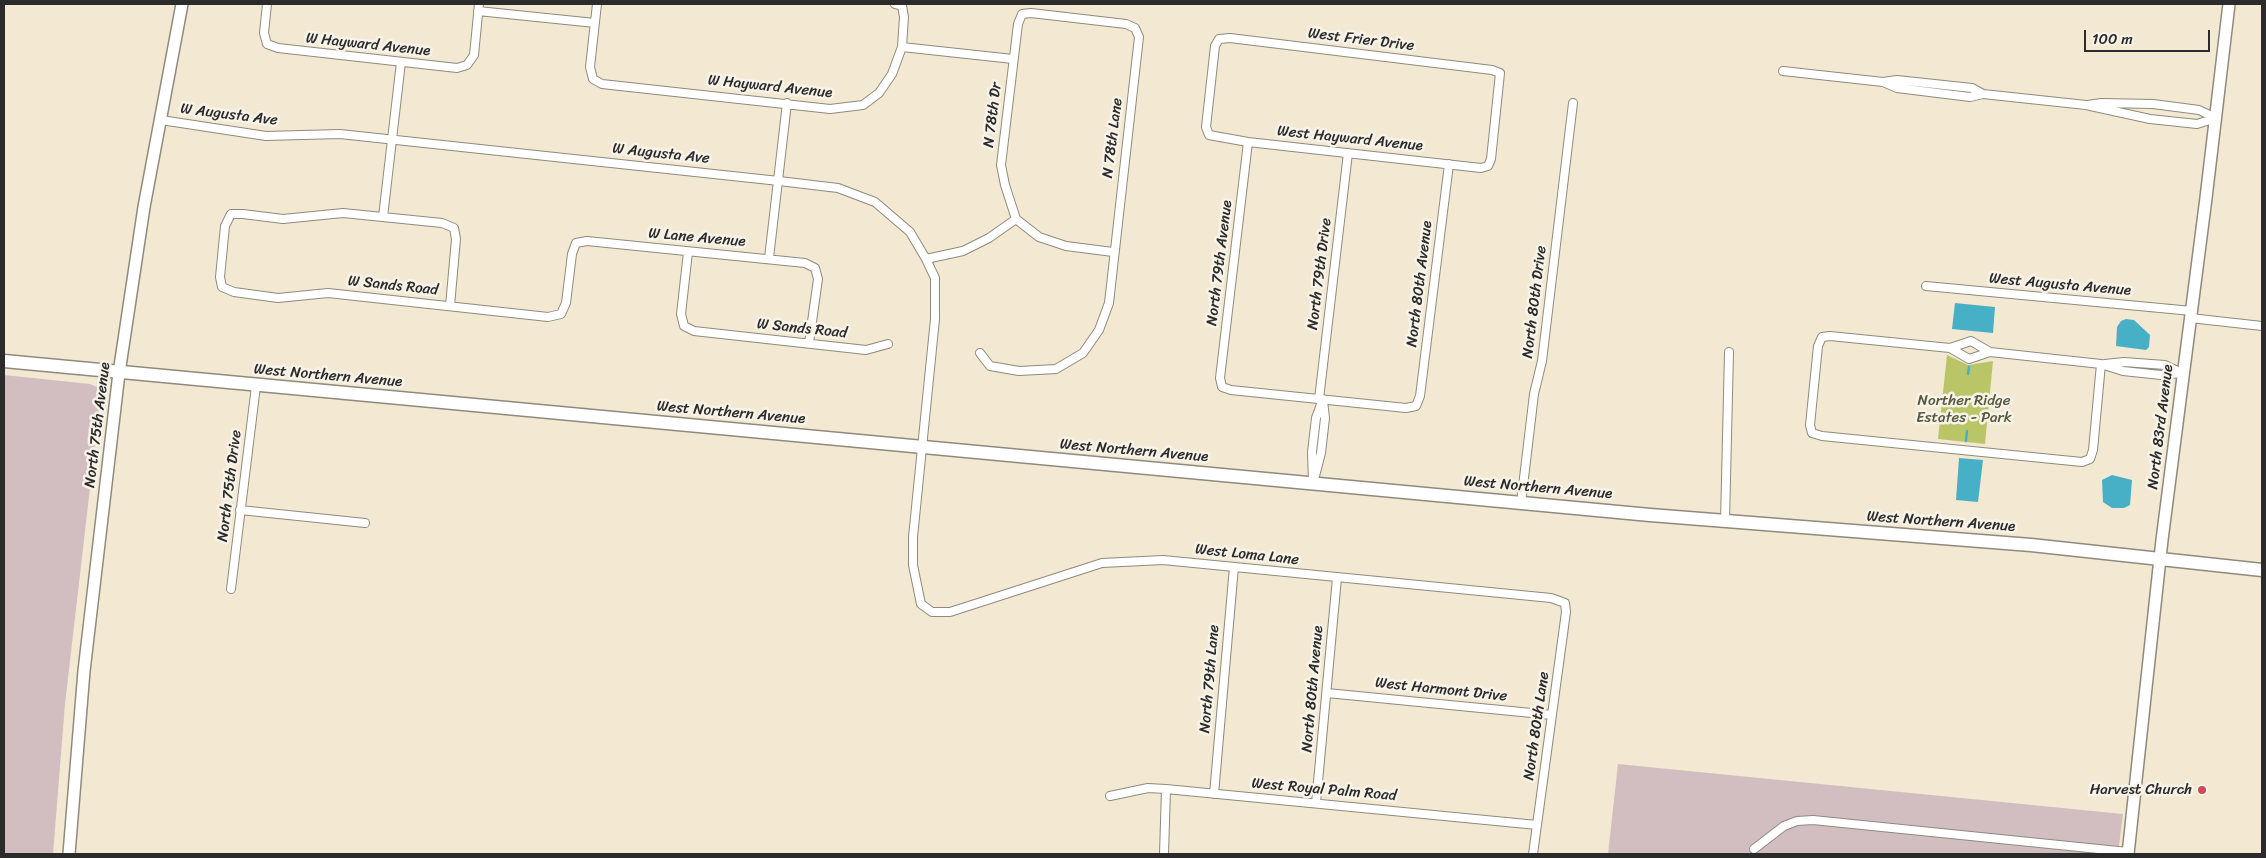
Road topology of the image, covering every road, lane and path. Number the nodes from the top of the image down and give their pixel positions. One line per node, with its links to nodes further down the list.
1 (182, 4): 18 (main road, North 75th Avenue)
2 (267, 4): 11 (street, W Hayward Avenue)
3 (597, 4): 8 (street)
4 (2229, 4): 17 (main road, North 83rd Avenue)
5 (898, 5): 9 (street, W Hayward Avenue)
6 (478, 7): 8 (street); 11 (street, W Hayward Avenue)
7 (1022, 14): 10 (street, N 78th Dr); 30 (street, N 78th Lane)
8 (595, 23): 13 (street, W Hayward Avenue)
9 (902, 47): 10 (street); 13 (street, W Hayward Avenue)
10 (1014, 59): 28 (street, N 78th Dr)
11 (401, 62): 21 (street)
12 (1783, 71): 15 (street)
13 (788, 103): 26 (street)
14 (1573, 103): 56 (street, North 80th Drive)
15 (2086, 105): 16 (street); 19 (street)
16 (2169, 106): 17 (street); 19 (street)
17 (2216, 118): 19 (street); 36 (main road, North 83rd Avenue)
18 (161, 120): 21 (street, W Augusta Ave); 48 (main road, North 75th Avenue)
19 (2167, 121)
20 (1209, 135): 22 (street, West Hayward Avenue); 25 (street, West Frier Drive)
21 (391, 139): 26 (street, W Augusta Ave); 27 (street)
22 (1248, 142): 23 (street, West Hayward Avenue); 51 (street, North 79th Avenue)
23 (1348, 153): 24 (street, West Hayward Avenue); 51 (street, North 79th Drive)
24 (1449, 164): 25 (street, West Hayward Avenue); 51 (street, North 80th Avenue)
25 (1488, 166)
26 (779, 181): 31 (street); 32 (street, W Augusta Ave)
27 (383, 217): 34 (street); 34 (street, W Sands Road)
28 (1016, 219): 30 (street); 32 (street)
29 (688, 252): 31 (street, W Lane Avenue); 35 (street, W Lane Avenue); 38 (street, W Sands Road)
30 (1113, 252): 43 (street)
31 (769, 258): 38 (street, W Lane Avenue)
32 (926, 259): 54 (street, W Augusta Ave)
33 (1926, 286): 36 (street, West Augusta Avenue)
34 (450, 306): 35 (street, W Sands Road)
35 (561, 314)
36 (2191, 315): 37 (street, West Augusta Avenue); 49 (main road, North 83rd Avenue)
37 (2262, 326)
38 (809, 343): 39 (street, W Sands Road)
39 (888, 344)
40 (1950, 348): 42 (street); 42 (street); 46 (street)
41 (1729, 352): 58 (street)
42 (1990, 352): 46 (street)
43 (980, 353)
44 (4, 361): 48 (main road, West Northern Avenue)
45 (2133, 362): 46 (street); 47 (street); 49 (street)
46 (2101, 364): 47 (street)
47 (2132, 372): 49 (street)
48 (120, 373): 50 (main road, West Northern Avenue); 75 (main road, North 75th Avenue)
49 (2182, 373): 60 (main road, North 83rd Avenue)
50 (256, 386): 54 (main road, West Northern Avenue); 57 (street, North 75th Drive)
51 (1321, 399): 52 (street, North 79th Drive); 53 (street, North 79th Drive)
52 (1315, 427): 53 (street); 55 (street, North 79th Drive)
53 (1324, 428): 55 (street, North 79th Drive)
54 (923, 448): 55 (main road, West Northern Avenue); 61 (street, West Loma Lane)
55 (1313, 483): 56 (main road, West Northern Avenue)
56 (1521, 503): 58 (main road, West Northern Avenue)
57 (240, 510): 59 (street); 64 (street, North 75th Drive)
58 (1725, 522): 60 (main road, West Northern Avenue)
59 (365, 523)
60 (2159, 558): 62 (main road, West Northern Avenue); 74 (main road, North 83rd Avenue)
61 (1234, 567): 63 (street, West Loma Lane); 69 (street, North 79th Lane)
62 (2262, 570)
63 (1337, 578): 65 (street, West Loma Lane); 66 (street, North 80th Avenue)
64 (231, 589)
65 (1564, 602): 67 (street, North 80th Lane)
66 (1327, 693): 67 (street, West Harmont Drive); 71 (street, North 80th Avenue)
67 (1552, 715): 72 (street, North 80th Lane)
68 (1166, 789): 69 (street, West Royal Palm Road); 70 (street, West Royal Palm Road); 76 (street)
69 (1214, 794): 71 (street, West Royal Palm Road)
70 (1110, 796)
71 (1316, 803): 72 (street, West Royal Palm Road)
72 (1537, 825): 77 (street, North 80th Lane)
73 (1754, 849): 74 (street)
74 (2128, 853)
75 (69, 854)
76 (1164, 854)
77 (1533, 854)

